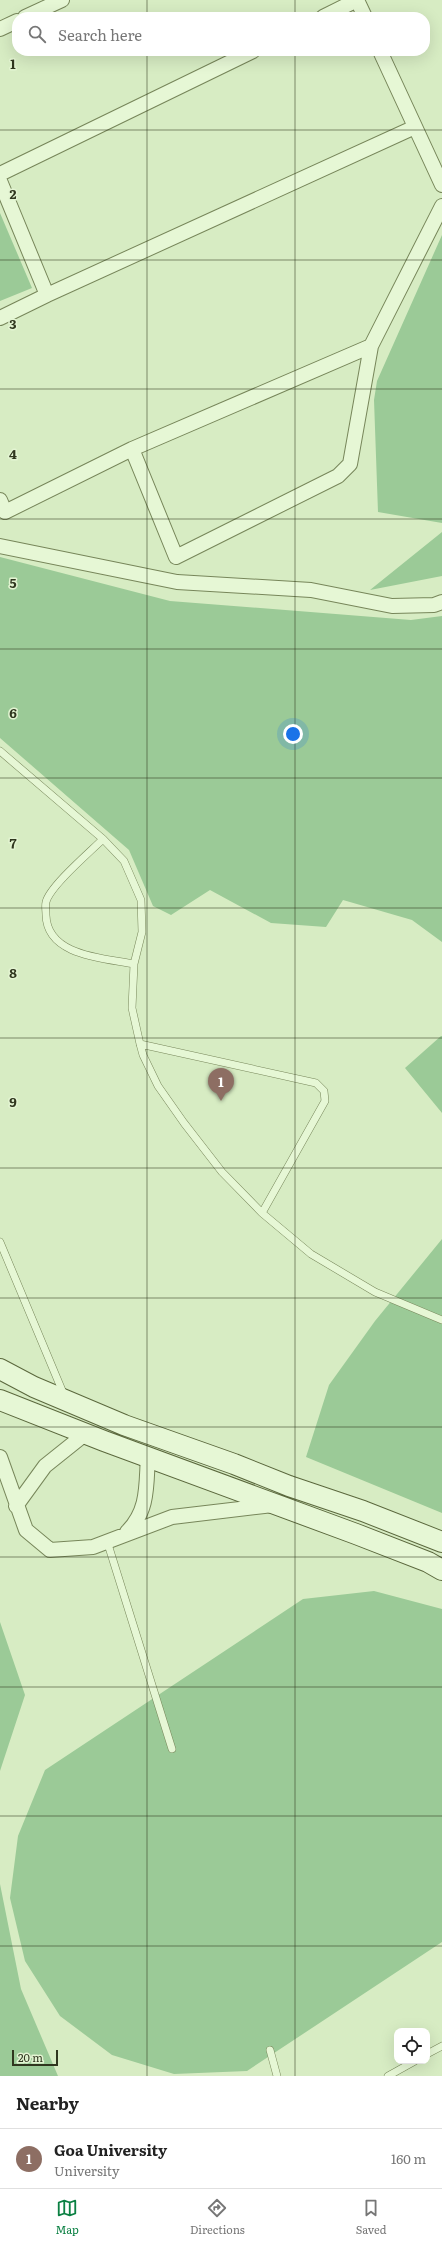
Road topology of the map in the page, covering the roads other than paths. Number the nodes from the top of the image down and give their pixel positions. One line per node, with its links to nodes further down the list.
1 (62, 0): 3 (street)
2 (357, 0): 4 (street); 5 (street)
3 (36, 12)
4 (333, 12)
5 (363, 12)
6 (12, 23): 7 (street)
7 (0, 29)
8 (243, 56): 11 (street)
9 (382, 56): 10 (street)
10 (415, 127): 13 (street); 15 (street)
11 (0, 174)
12 (0, 181): 15 (street)
13 (442, 185)
14 (442, 206): 17 (street)
15 (47, 295): 16 (street)
16 (0, 318)
17 (371, 346): 18 (street); 18 (street)
18 (132, 449): 19 (street)
19 (0, 500)
20 (0, 546): 21 (street)
21 (442, 602)
22 (0, 751): 23 (lane)
23 (103, 839): 24 (lane); 24 (lane)
24 (134, 964): 25 (lane)
25 (140, 1044): 26 (lane); 26 (lane)
26 (262, 1213): 28 (lane)
27 (0, 1242): 31 (lane)
28 (442, 1320)
29 (0, 1369): 31 (main road)
30 (0, 1400): 32 (main road)
31 (66, 1401): 35 (main road)
32 (85, 1434): 33 (main road); 37 (street)
33 (148, 1456): 36 (main road); 38 (street)
34 (0, 1457): 37 (street)
35 (275, 1481): 36 (main road); 40 (main road)
36 (274, 1502): 38 (street); 41 (main road)
37 (16, 1506): 39 (street)
38 (125, 1534): 39 (street)
39 (107, 1541): 42 (lane)
40 (442, 1542)
41 (442, 1570)
42 (172, 1749)
43 (442, 2046): 45 (lane)
44 (270, 2050): 47 (lane)
45 (430, 2052)
46 (410, 2064): 48 (lane)
47 (277, 2076)
48 (388, 2076)

